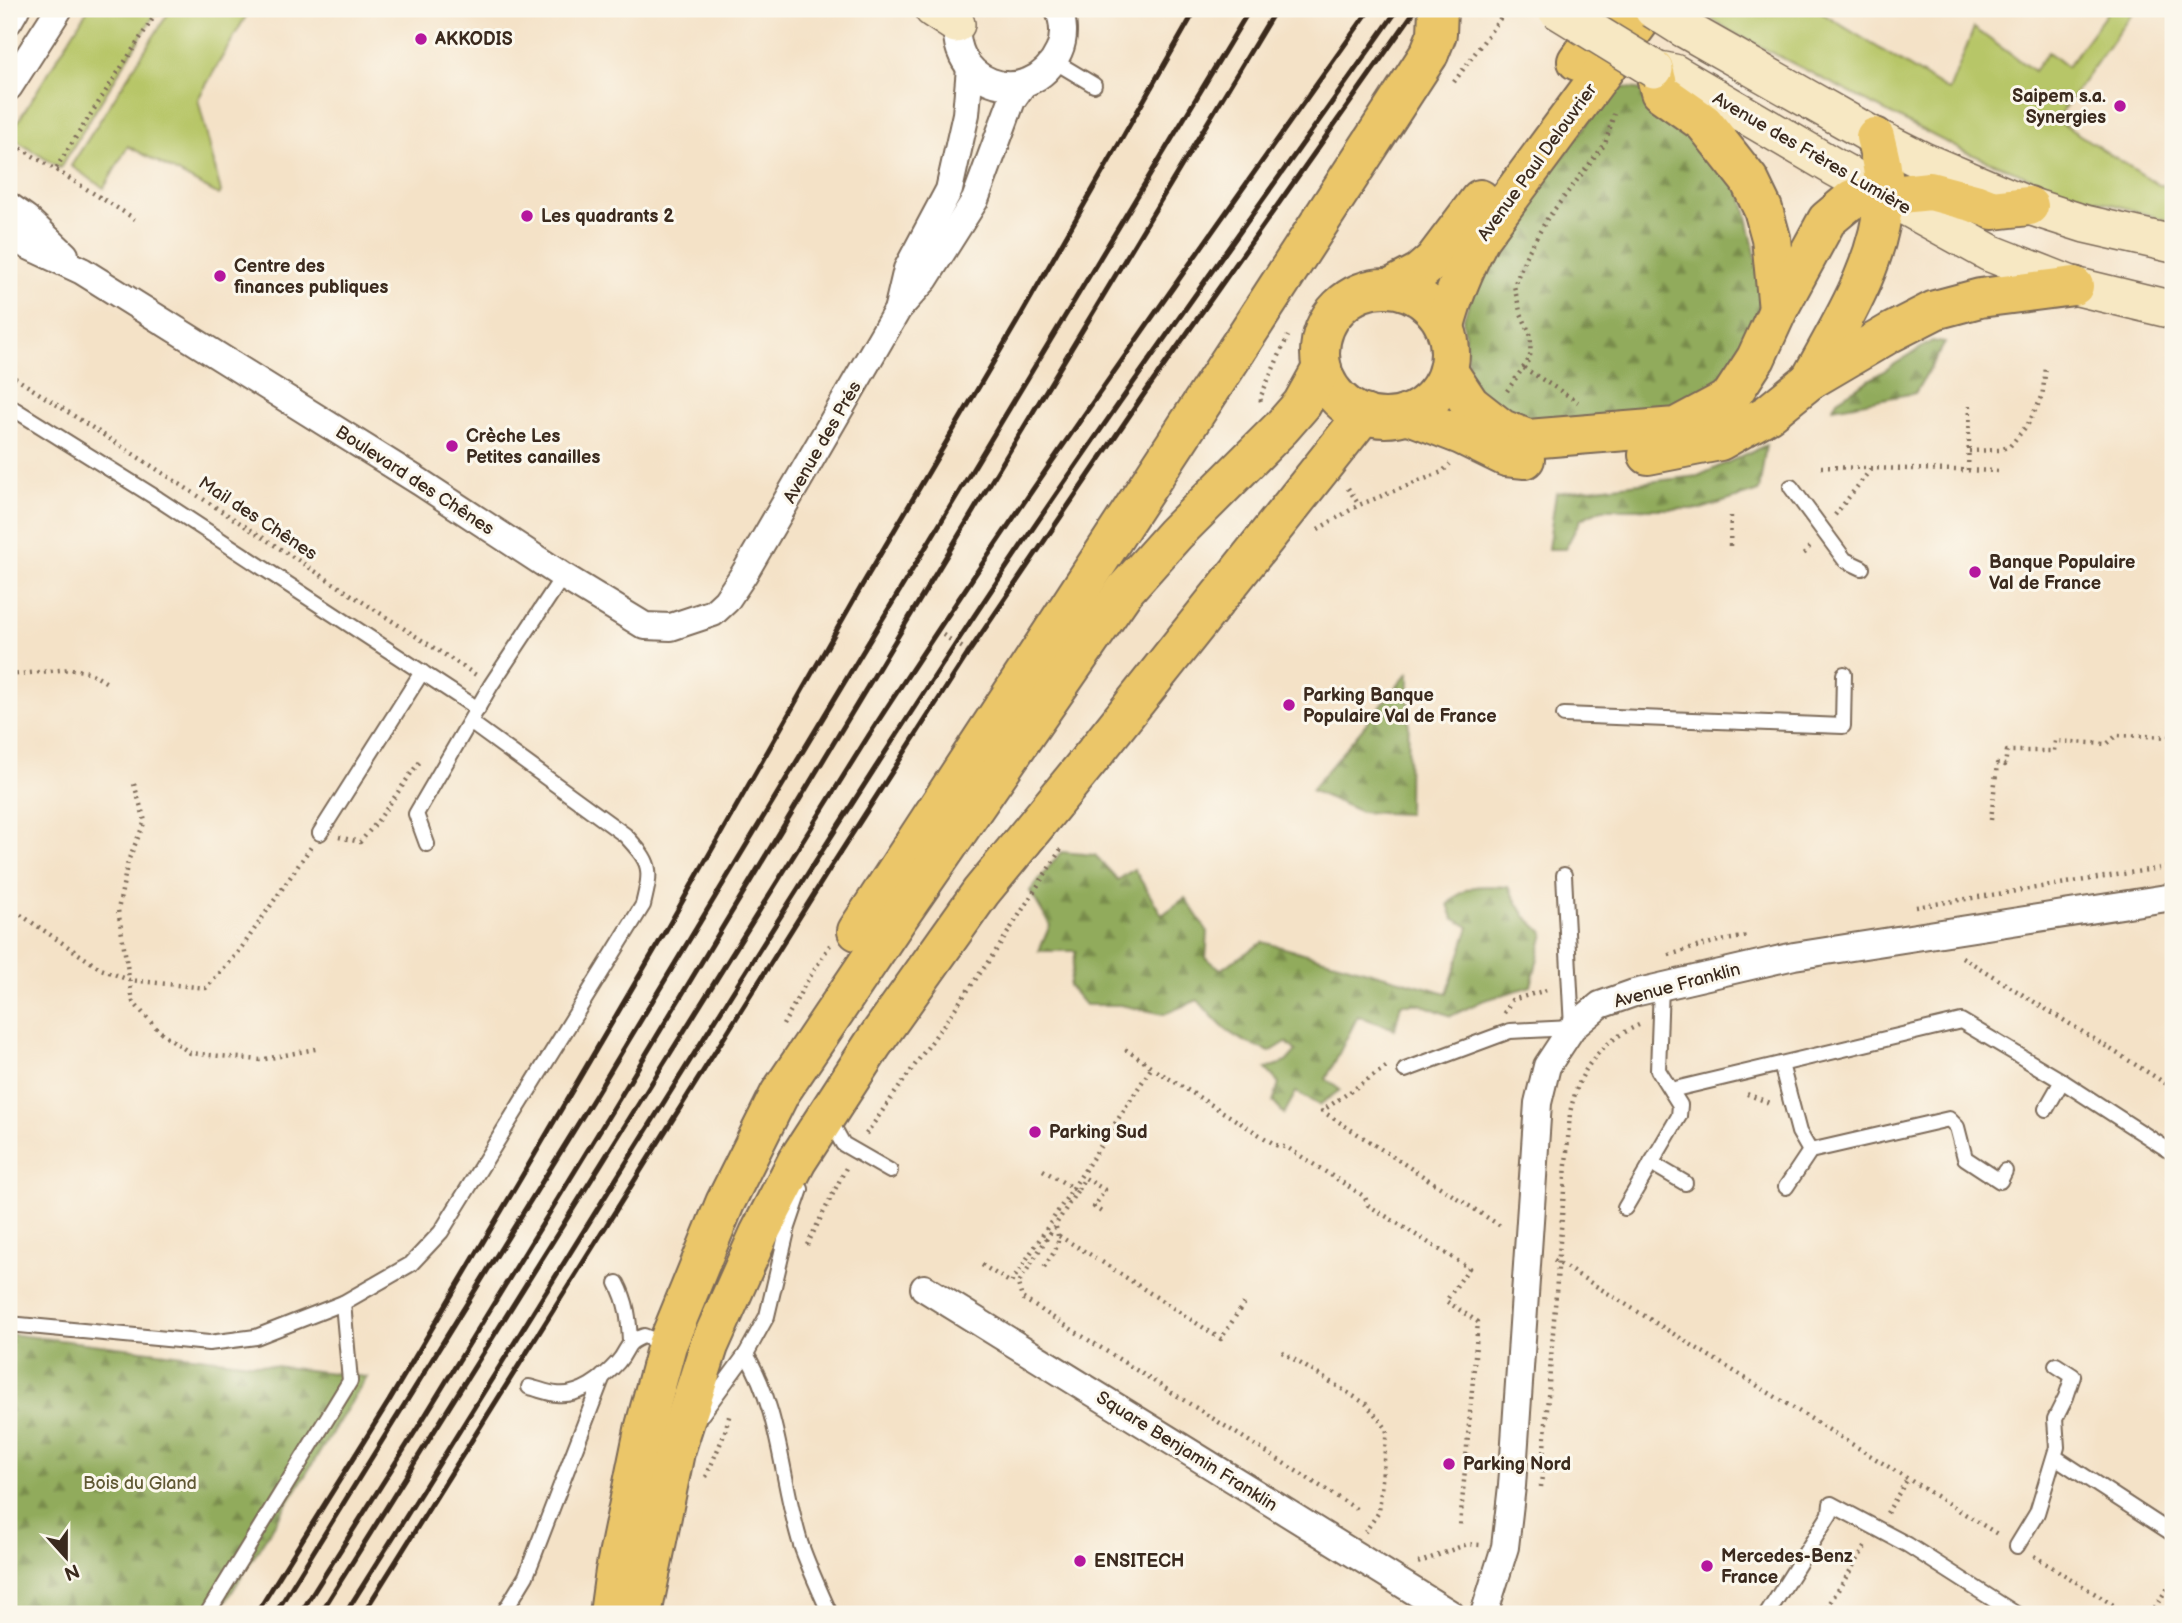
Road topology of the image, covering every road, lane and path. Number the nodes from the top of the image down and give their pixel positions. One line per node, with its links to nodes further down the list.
1 (16, 9): 10 (street)
2 (59, 9): 16 (street)
3 (159, 9): 22 (path)
4 (1438, 9): 92 (main road, bridge)
5 (1556, 9): 13 (main road, Avenue des Frères Lumière, bridge)
6 (1614, 9): 31 (main road, Avenue Paul Delouvrier)
7 (1061, 10): 11 (street)
8 (950, 14): 12 (street, Avenue des Prés)
9 (1662, 15): 18 (main road); 36 (main road, Avenue Paul Delouvrier)
10 (9, 21)
11 (1054, 61): 14 (street, Avenue des Prés); 15 (lane)
12 (970, 68): 14 (street); 33 (street, Avenue des Prés)
13 (1654, 69): 23 (main road, Avenue des Frères Lumière); 34 (main road)
14 (1024, 83): 33 (street, Avenue des Prés)
15 (1094, 85)
16 (9, 88)
17 (1617, 105): 42 (path)
18 (1875, 137): 23 (main road); 24 (main road)
19 (9, 141): 20 (path)
20 (21, 148): 21 (path); 22 (path)
21 (9, 168)
22 (56, 168): 26 (path)
23 (1884, 195): 24 (main road); 30 (main road, Avenue des Frères Lumière); 34 (main road); 41 (main road)
24 (2029, 205): 28 (main road)
25 (9, 206): 29 (street, Boulevard des Chênes)
26 (135, 219)
27 (12, 242): 29 (street, Boulevard des Chênes)
28 (2173, 244)
29 (82, 271): 58 (street, Boulevard des Chênes)
30 (2074, 286): 32 (main road, Avenue des Frères Lumière); 35 (main road, Avenue des Frères Lumière); 41 (main road)
31 (1392, 287): 36 (main road); 37 (main road)
32 (2173, 290)
33 (898, 309): 57 (street, Avenue des Prés)
34 (1778, 310): 39 (main road)
35 (2173, 310)
36 (1445, 326): 39 (main road)
37 (1322, 368): 45 (main road); 92 (main road)
38 (2046, 368): 47 (path)
39 (1448, 371): 46 (main road)
40 (9, 374): 65 (path, Mail des Chênes)
41 (1810, 380): 46 (main road)
42 (1504, 394)
43 (9, 406): 61 (lane)
44 (1970, 406): 47 (path)
45 (1364, 414): 46 (main road); 94 (main road)
46 (1407, 414)
47 (1969, 450): 50 (path)
48 (1452, 462): 54 (path)
49 (1821, 467): 50 (path)
50 (1968, 470): 51 (path)
51 (2002, 471)
52 (1791, 487): 56 (lane)
53 (1731, 516): 55 (path)
54 (1311, 536)
55 (1730, 546)
56 (1862, 568)
57 (744, 574): 58 (street, Boulevard des Chênes)
58 (562, 576): 65 (lane)
59 (937, 631): 60 (path)
60 (969, 652)
61 (422, 673): 67 (lane); 72 (lane)
62 (1844, 674): 66 (lane)
63 (9, 675): 64 (path)
64 (107, 683)
65 (491, 685): 67 (lane)
66 (1564, 715)
67 (474, 716): 73 (lane); 118 (lane)
68 (2173, 737): 71 (path)
69 (427, 756): 72 (path)
70 (134, 784): 80 (path)
71 (1991, 820)
72 (320, 833): 80 (path)
73 (427, 844)
74 (1065, 844): 95 (path)
75 (1564, 874): 83 (lane)
76 (2173, 897): 79 (street, Avenue Franklin)
77 (1944, 902): 79 (path)
78 (9, 907): 80 (path)
79 (1951, 933): 81 (street, Avenue Franklin); 90 (path)
80 (129, 980): 85 (path)
81 (1661, 986): 82 (lane); 83 (street, Avenue Franklin)
82 (1660, 1019): 91 (lane); 113 (path)
83 (1572, 1028): 87 (lane); 109 (street, Avenue Franklin)
84 (1122, 1047): 104 (path)
85 (320, 1048)
86 (1781, 1064): 89 (lane); 91 (lane); 96 (lane)
87 (1405, 1070)
88 (1157, 1071): 135 (path)
89 (2062, 1081): 93 (lane); 97 (lane)
90 (2173, 1088)
91 (1671, 1090): 98 (lane)
92 (780, 1093): 122 (main road)
93 (2046, 1109)
94 (826, 1115): 95 (lane); 124 (lane); 129 (main road)
95 (855, 1150): 100 (lane); 110 (path)
96 (1810, 1151): 101 (lane); 103 (lane)
97 (2173, 1153)
98 (1651, 1163): 102 (lane); 105 (lane)
99 (1043, 1170): 104 (path)
100 (890, 1171)
101 (2005, 1171)
102 (1685, 1183)
103 (1787, 1187)
104 (1075, 1190): 106 (path); 107 (path); 114 (path)
105 (1625, 1208)
106 (1103, 1213)
107 (1055, 1225): 108 (path); 134 (path)
108 (1059, 1236): 111 (path); 115 (path)
109 (1527, 1243): 113 (path); 142 (street, Avenue Franklin)
110 (802, 1255)
111 (1096, 1258)
112 (1102, 1262): 119 (path)
113 (1559, 1262): 131 (path); 133 (path)
114 (982, 1265)
115 (1044, 1267)
116 (617, 1283): 121 (lane)
117 (924, 1287): 150 (street, Square Benjamin Franklin)
118 (343, 1303): 120 (lane); 145 (lane)
119 (1244, 1303)
120 (9, 1324)
121 (630, 1341): 122 (lane); 126 (lane)
122 (667, 1345): 147 (main road)
123 (1282, 1352): 138 (path)
124 (746, 1354): 129 (lane); 149 (lane)
125 (2056, 1365): 130 (lane)
126 (603, 1376): 127 (lane); 146 (lane)
127 (529, 1387)
128 (731, 1410): 132 (path)
129 (675, 1452): 148 (main road)
130 (2055, 1457): 139 (lane); 141 (lane)
131 (1908, 1478): 137 (path); 141 (path)
132 (704, 1486)
133 (1541, 1493)
134 (1358, 1510)
135 (1460, 1525)
136 (1356, 1528): 138 (path)
137 (1877, 1528): 152 (lane); 153 (path); 154 (lane)
138 (1364, 1533): 140 (path)
139 (2173, 1534)
140 (1374, 1539)
141 (2017, 1546): 155 (path)
142 (1505, 1547): 143 (path); 151 (street, Avenue Franklin)
143 (1409, 1560)
144 (2173, 1579): 156 (path)
145 (207, 1614)
146 (503, 1614)
147 (609, 1614)
148 (642, 1614)
149 (830, 1614)
150 (1451, 1614)
151 (1484, 1614)
152 (1767, 1614)
153 (1823, 1614)
154 (2015, 1614)
155 (2128, 1614)
156 (2151, 1614)

